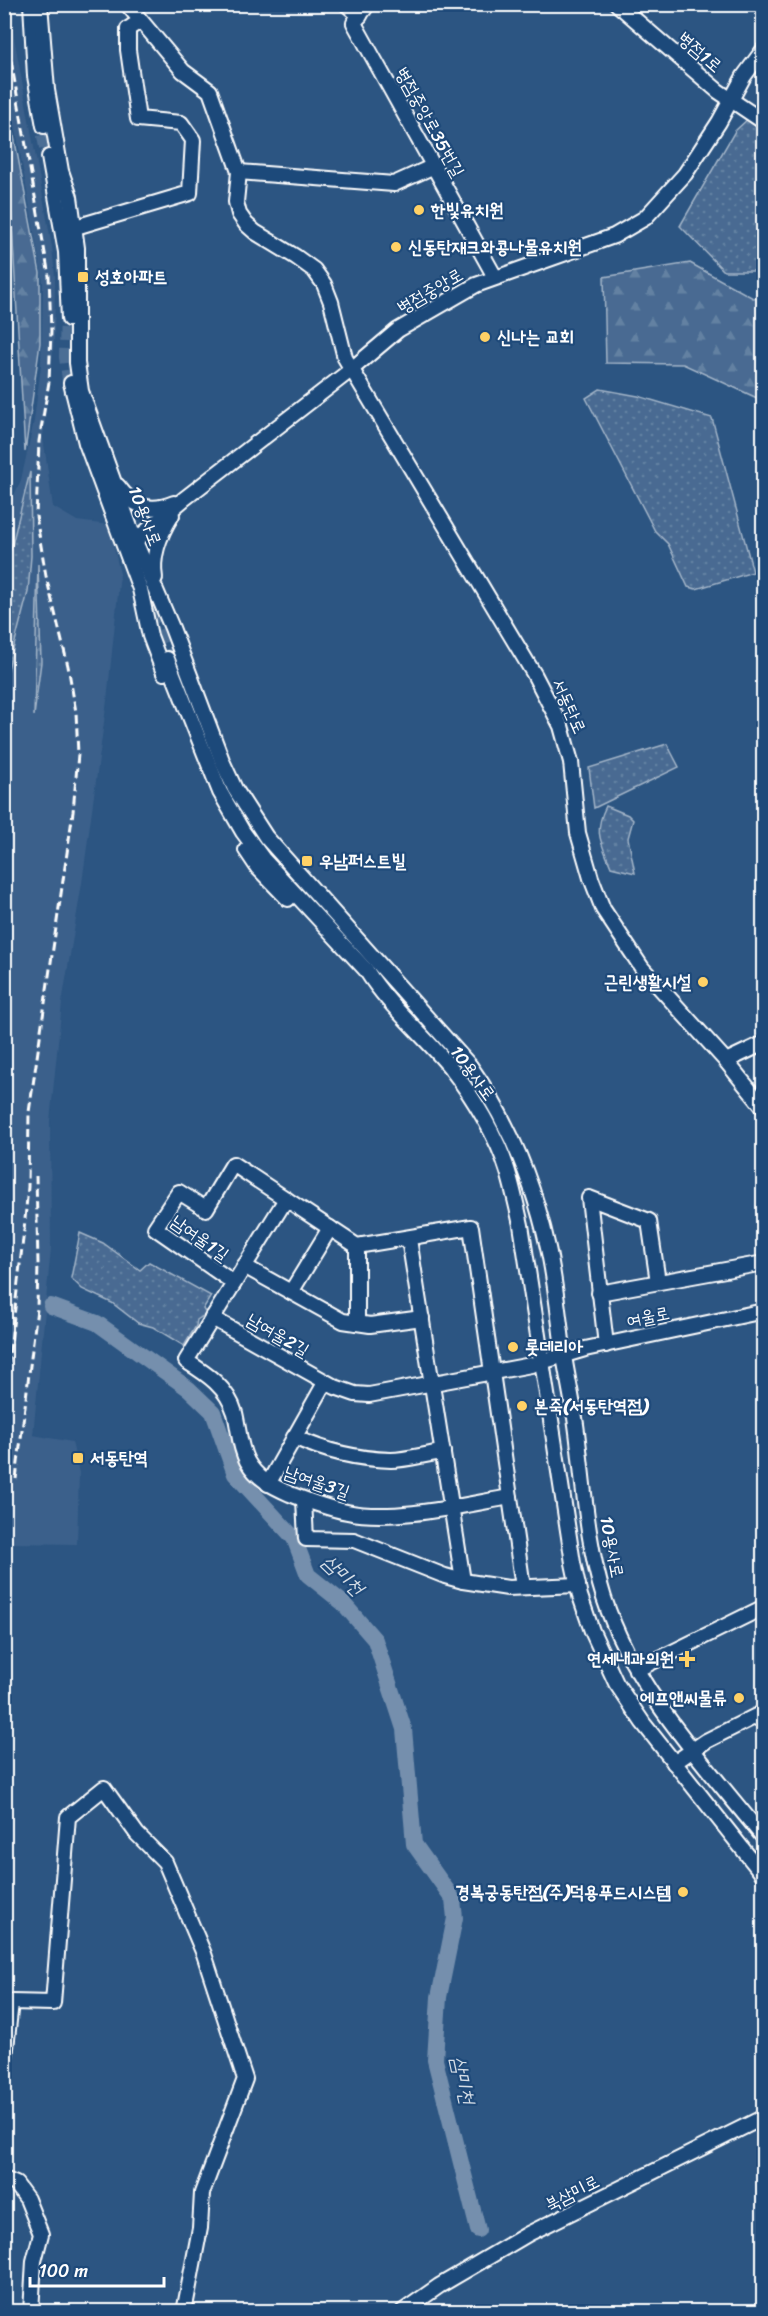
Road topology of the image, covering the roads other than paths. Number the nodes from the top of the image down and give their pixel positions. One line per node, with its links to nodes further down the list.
1 (127, 4): 6 (street)
2 (346, 4): 5 (street, 병점중앙로35번길)
3 (617, 4): 8 (street, 병점1로)
4 (39, 6): 12 (street, 10용사로); 12 (street, 10용사로)
5 (364, 10): 10 (street, 병점중앙로35번길)
6 (140, 21): 11 (street); 12 (street)
7 (764, 49): 8 (street, 병점중앙로)
8 (731, 100): 9 (street, 병점1로); 13 (street, 병점중앙로)
9 (764, 122)
10 (434, 166): 11 (street); 13 (street, 병점중앙로35번길)
11 (239, 172): 14 (street, 서동탄로)
12 (68, 226): 15 (street, 10용사로); 17 (street, 10용사로)
13 (495, 277): 14 (street, 병점중앙로)
14 (352, 368): 16 (street, 병점중앙로); 24 (street, 서동탄로)
15 (106, 464): 16 (street); 17 (street, 10용사로)
16 (184, 499): 17 (street, 병점중앙로); 18 (street)
17 (130, 546): 18 (street, 10용사로); 20 (street, 10용사로)
18 (160, 601): 19 (street, 10용사로)
19 (172, 628): 20 (street); 21 (street, 10용사로)
20 (150, 636): 22 (street, 10용사로)
21 (388, 976): 22 (street, 10용사로); 41 (street, 10용사로)
22 (376, 987): 42 (street, 10용사로)
23 (764, 1043): 24 (street)
24 (726, 1061): 25 (street, 서동탄로)
25 (764, 1108)
26 (286, 1199): 27 (street, 남여울1길); 31 (street, 남여울1길); 33 (street, 남여울1길)
27 (330, 1228): 29 (street, 남여울1길); 34 (street)
28 (409, 1239): 29 (street); 38 (street); 43 (street)
29 (357, 1246): 39 (street)
30 (764, 1263): 32 (street)
31 (244, 1266): 33 (street, 남여울1길); 34 (street, 남여울1길)
32 (658, 1282): 35 (street); 35 (street)
33 (234, 1283): 37 (street, 남여울1길)
34 (291, 1292): 39 (street, 남여울1길)
35 (599, 1293): 40 (street)
36 (764, 1311): 40 (street, 여울로)
37 (212, 1318): 44 (street, 남여울2길); 48 (street, 남여울3길)
38 (422, 1318): 39 (street, 남여울1길); 45 (street)
39 (357, 1323)
40 (606, 1345): 41 (street, 여울로)
41 (564, 1355): 42 (street, 여울로); 56 (street, 10용사로)
42 (541, 1362): 43 (street, 남여울2길); 53 (street, 10용사로)
43 (492, 1372): 45 (street, 남여울2길); 49 (street)
44 (325, 1383): 45 (street, 남여울2길); 46 (street)
45 (432, 1384): 47 (street)
46 (294, 1437): 47 (street, 남여울3길); 48 (street)
47 (442, 1452): 51 (street)
48 (268, 1484): 50 (street, 남여울3길)
49 (510, 1497): 51 (street, 남여울3길); 54 (street)
50 (304, 1500): 51 (street, 남여울3길); 52 (street)
51 (451, 1507): 52 (street)
52 (463, 1581): 54 (street)
53 (578, 1585): 54 (street); 59 (street, 10용사로)
54 (524, 1587)
55 (764, 1607): 56 (street)
56 (636, 1670): 58 (street, 10용사로)
57 (764, 1712): 58 (street)
58 (693, 1749): 59 (street); 60 (street, 10용사로)
59 (674, 1763): 61 (street, 10용사로)
60 (764, 1838)
61 (764, 1876)
62 (4, 2067): 66 (street)
63 (764, 2117): 67 (street, 북삼미로)
64 (4, 2180): 65 (street)
65 (31, 2312)
66 (184, 2312)
67 (402, 2312)

